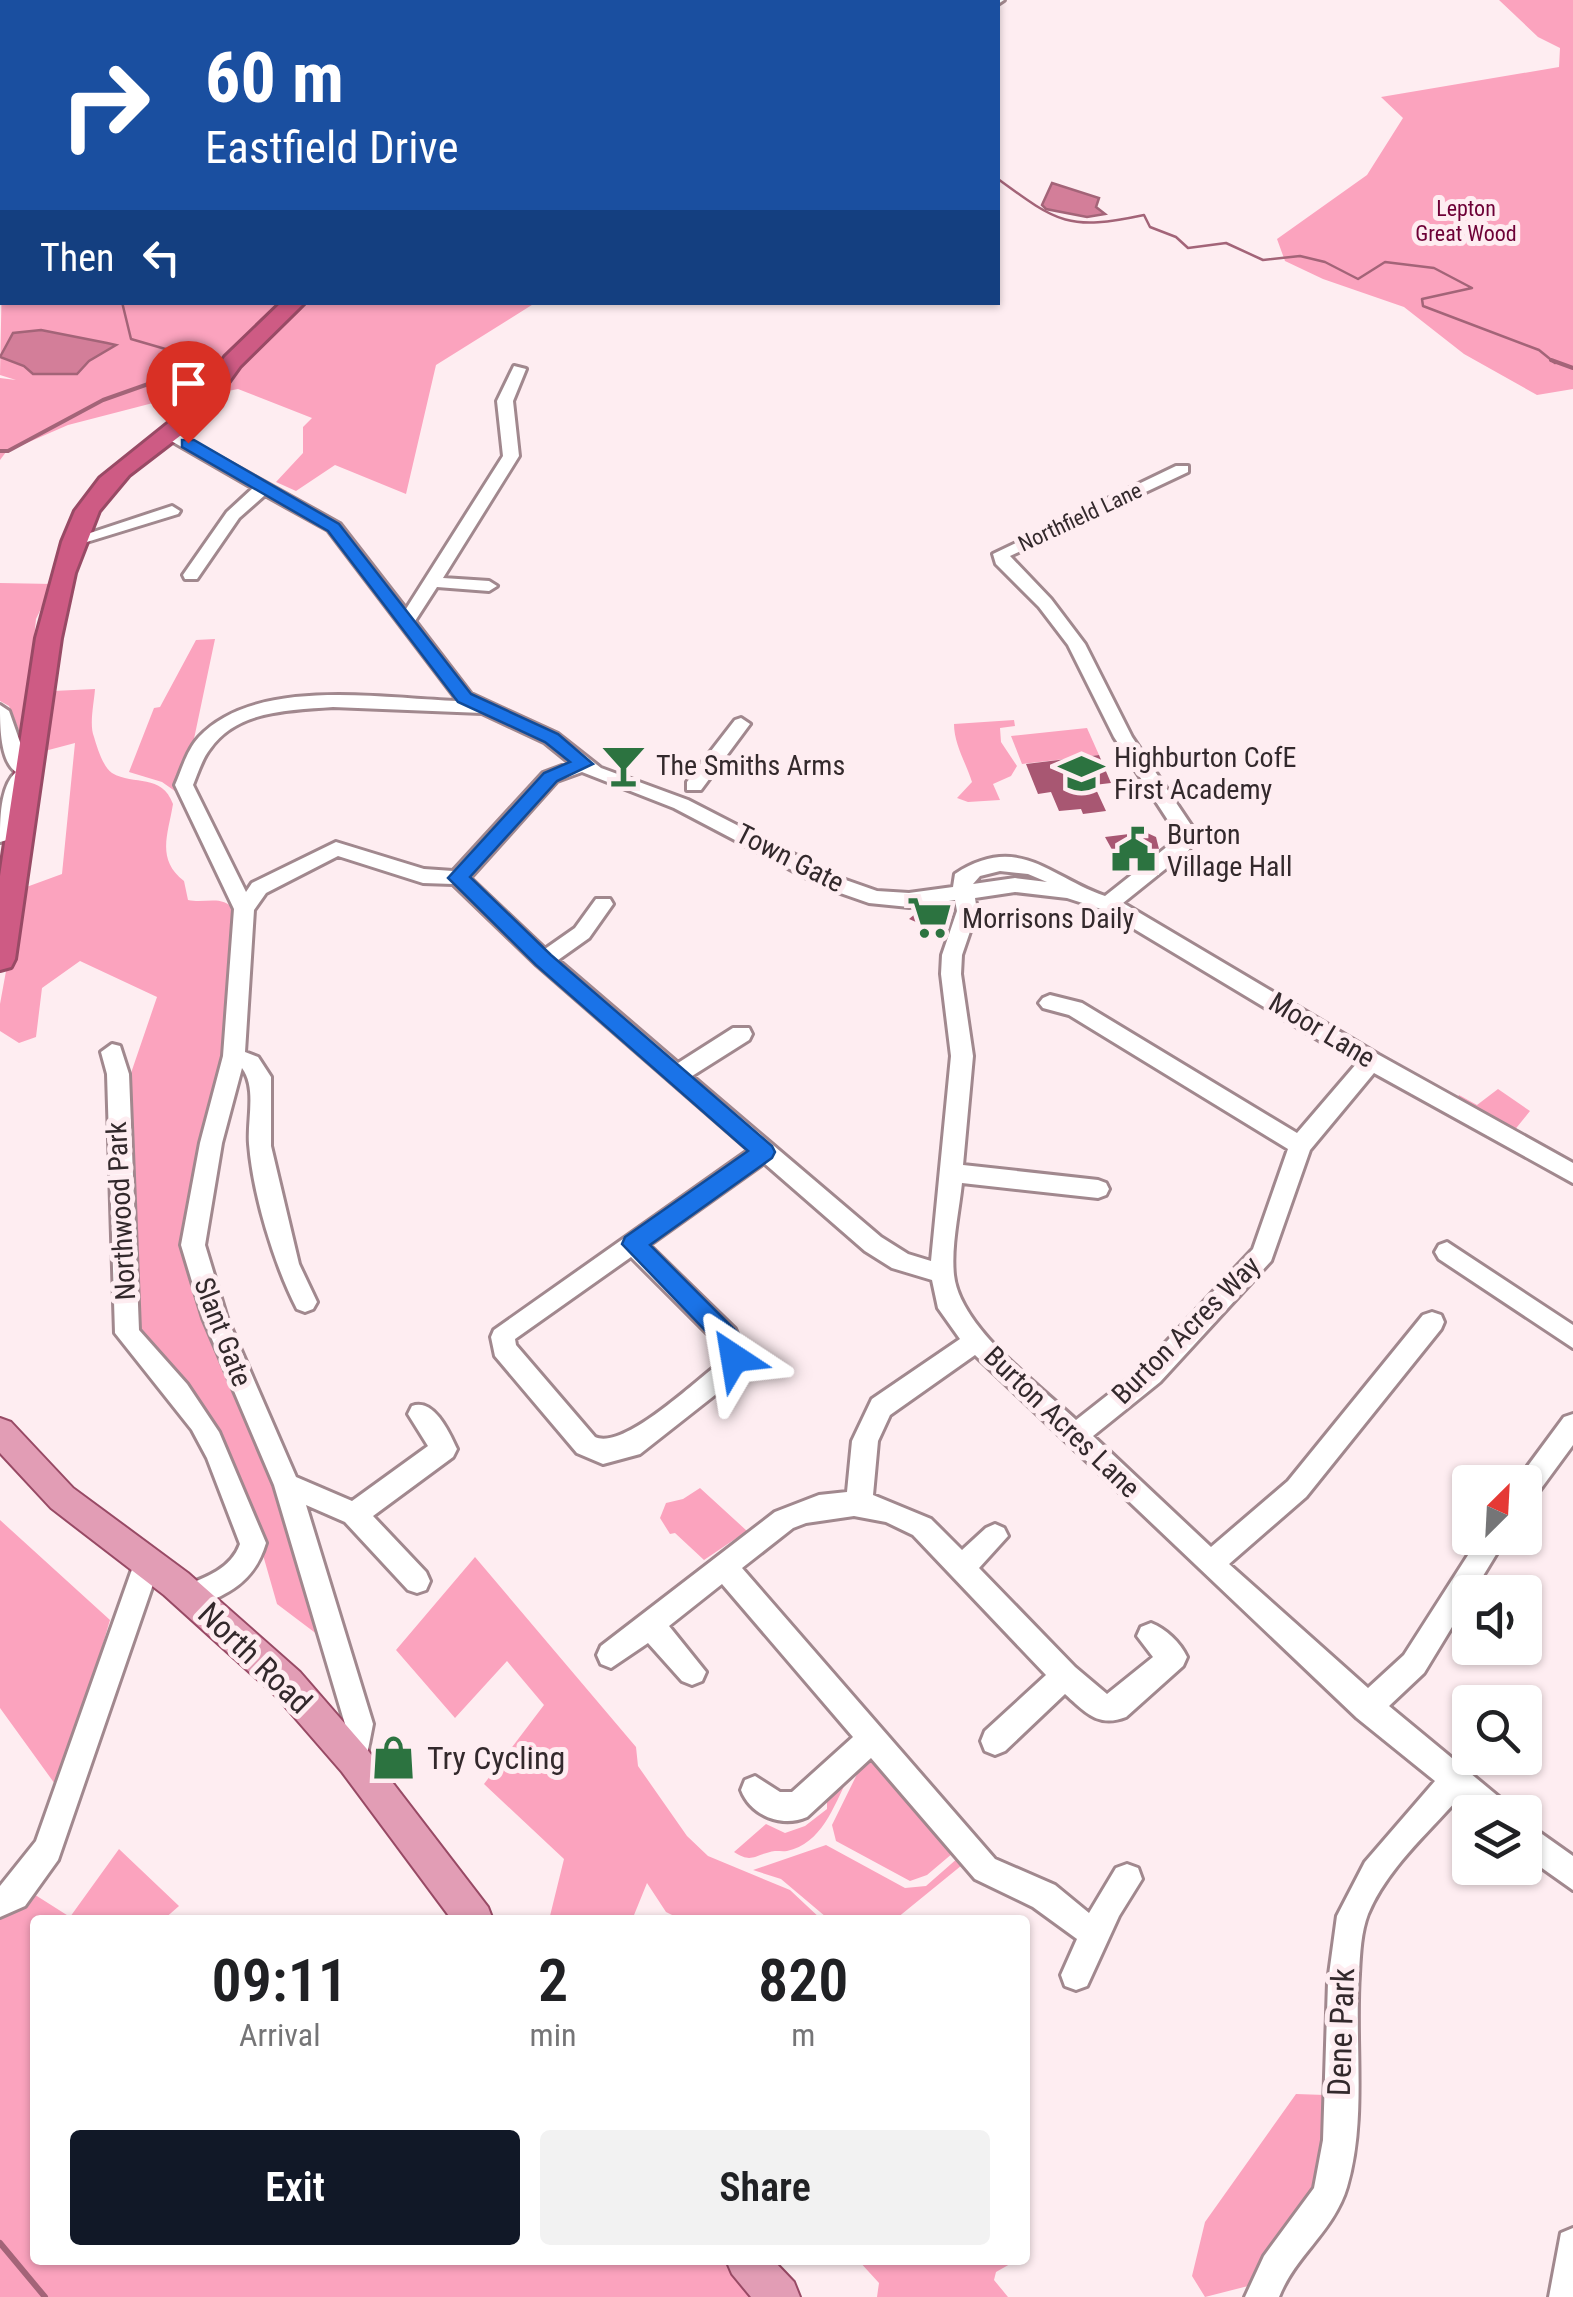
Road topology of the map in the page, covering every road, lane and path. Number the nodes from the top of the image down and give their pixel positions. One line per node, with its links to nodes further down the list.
1 (292, 305): 3 (highway)
2 (519, 369): 10 (street)
3 (169, 435): 5 (street); 7 (highway)
4 (1182, 469): 22 (street, Northfield Lane)
5 (264, 487): 9 (street); 11 (street)
6 (172, 511): 7 (street)
7 (76, 540): 16 (highway)
8 (494, 566): 10 (street)
9 (191, 575)
10 (432, 582): 11 (street)
11 (407, 621): 12 (street)
12 (480, 708): 15 (street, Town Gate); 23 (street)
13 (0, 711): 16 (street)
14 (741, 724): 17 (street)
15 (584, 764): 17 (street, Town Gate); 19 (street)
16 (30, 770): 18 (street); 24 (highway)
17 (687, 795): 20 (street, Town Gate)
18 (0, 836)
19 (458, 878): 23 (street); 25 (street)
20 (962, 890): 22 (street, Moor Lane); 34 (street, Burton Acres Lane)
21 (603, 904): 25 (street)
22 (1108, 904): 30 (street, Moor Lane)
23 (244, 909): 29 (street, Slant Gate)
24 (0, 959)
25 (544, 960): 31 (street)
26 (1050, 1003): 32 (street)
27 (741, 1034): 31 (street)
28 (112, 1052): 59 (street, Northwood Park)
29 (234, 1056): 40 (street); 49 (street, Slant Gate)
30 (1371, 1060): 32 (street, Burton Acres Way); 35 (street, Moor Lane)
31 (676, 1076): 33 (street)
32 (1300, 1146): 47 (street, Burton Acres Way)
33 (764, 1152): 37 (street); 39 (street)
34 (951, 1172): 36 (street); 39 (street, Burton Acres Lane)
35 (1573, 1174)
36 (1098, 1188)
37 (634, 1244): 37 (street)
38 (1447, 1252): 42 (street)
39 (942, 1274): 43 (street, Burton Acres Lane)
40 (305, 1302)
41 (1432, 1322): 55 (street)
42 (1573, 1338)
43 (976, 1340): 47 (street, Burton Acres Lane); 50 (street)
44 (421, 1414): 51 (street)
45 (1573, 1425): 48 (street)
46 (0, 1432): 54 (main road, North Road)
47 (1075, 1434): 55 (street, Burton Acres Lane)
48 (1542, 1467)
49 (287, 1485): 51 (street); 68 (street, Slant Gate)
50 (859, 1503): 56 (street); 57 (street)
51 (354, 1514): 58 (street)
52 (995, 1536): 56 (street)
53 (1482, 1555): 65 (street)
54 (148, 1561): 59 (main road, North Road); 75 (street)
55 (1211, 1564): 65 (street, Burton Acres Lane)
56 (962, 1567): 64 (street)
57 (724, 1568): 60 (street); 66 (street)
58 (417, 1581)
59 (190, 1596): 68 (main road, North Road)
60 (650, 1626): 62 (street); 63 (street)
61 (1151, 1636): 64 (street)
62 (611, 1656)
63 (692, 1672)
64 (1065, 1676): 67 (street)
65 (1367, 1708): 69 (street, Burton Acres Lane)
66 (870, 1740): 70 (street); 77 (street)
67 (996, 1741)
68 (354, 1760): 76 (main road, North Road)
69 (1456, 1781): 71 (street, Burton Acres Lane); 82 (street, Dene Park)
70 (755, 1790)
71 (1474, 1795)
72 (1542, 1847): 73 (street)
73 (1570, 1864)
74 (1127, 1879): 77 (street)
75 (0, 1902)
76 (470, 1915)
77 (1096, 1934): 78 (street)
78 (1076, 1975)
79 (1573, 2245): 83 (street)
80 (750, 2265): 81 (main road)
81 (779, 2297)
82 (1262, 2297)
83 (1566, 2297)

